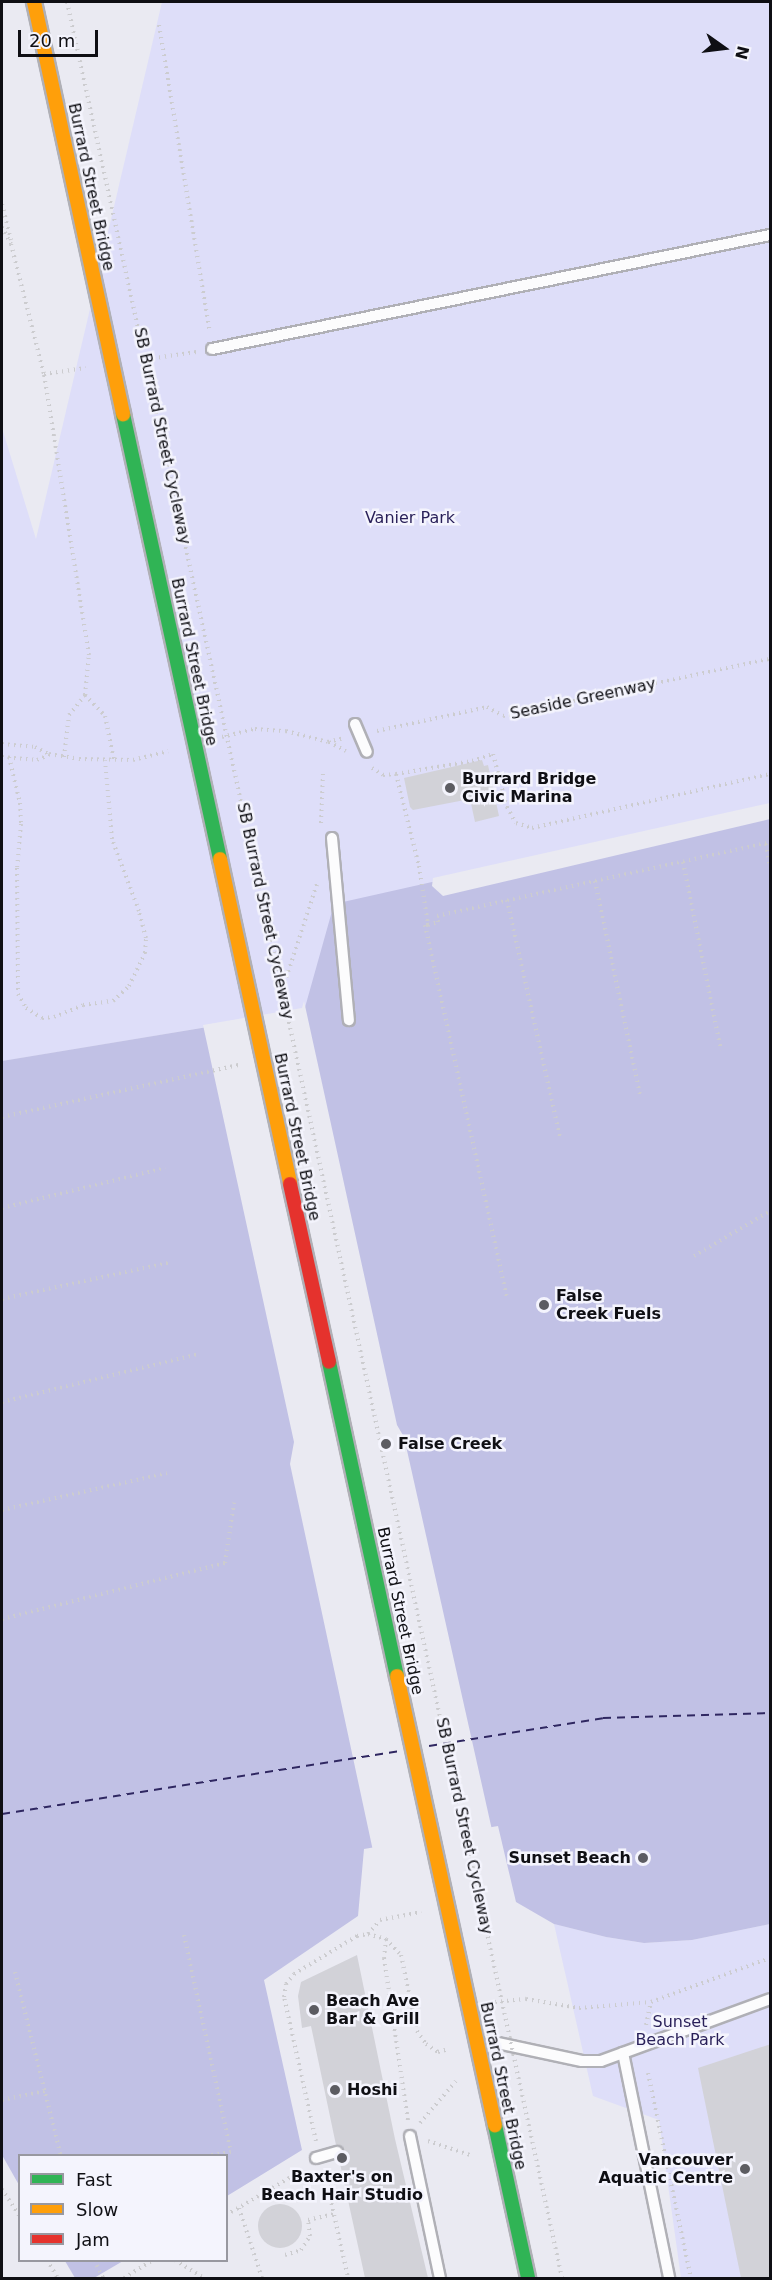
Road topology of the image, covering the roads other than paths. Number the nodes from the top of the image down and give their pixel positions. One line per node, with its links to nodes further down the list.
1 (34, 2): 15 (main road, Burrard Street Bridge, bridge)
2 (771, 235): 3 (lane)
3 (212, 350)
4 (357, 729): 5 (lane)
5 (366, 758)
6 (332, 838): 7 (lane)
7 (349, 1020)
8 (447, 1878): 10 (lane)
9 (771, 1999): 10 (lane)
10 (623, 2053): 16 (lane)
11 (410, 2136): 14 (lane)
12 (337, 2152): 13 (lane)
13 (316, 2158)
14 (440, 2278)
15 (528, 2278)
16 (669, 2278)

